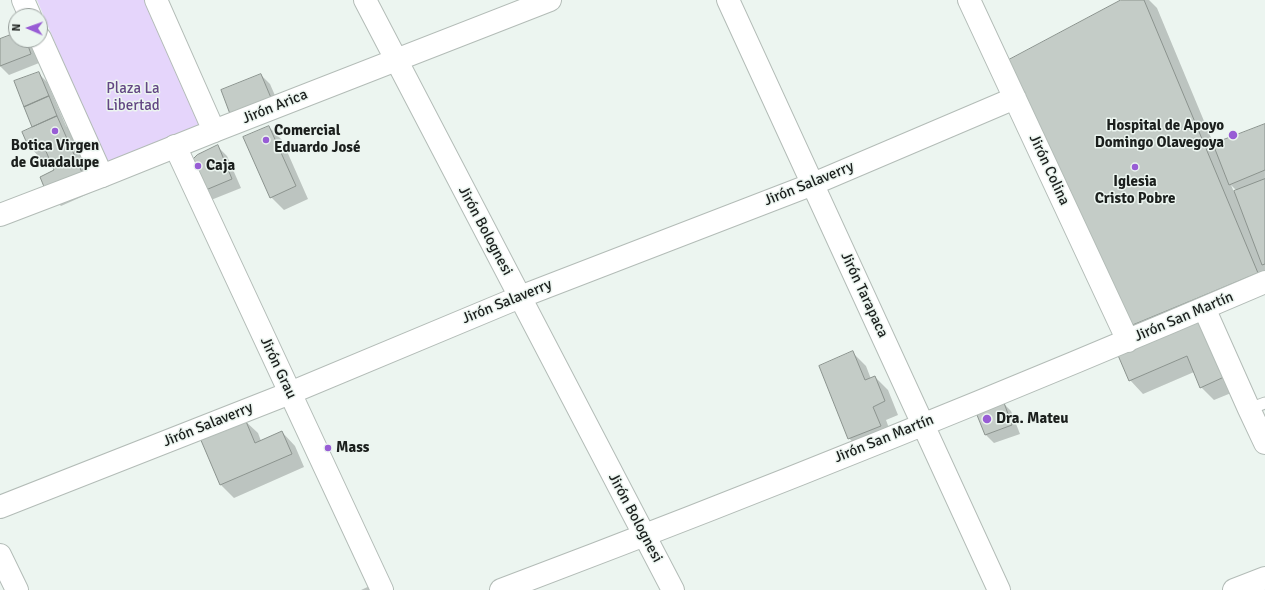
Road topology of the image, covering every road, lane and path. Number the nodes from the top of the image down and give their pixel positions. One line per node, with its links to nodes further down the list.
1 (156, 0): 9 (street)
2 (365, 0): 7 (street, Jirón Bolognesi)
3 (550, 0): 7 (street, Jirón Arica)
4 (728, 0): 12 (street, Jirón Tarapaca)
5 (969, 0): 8 (street, Jirón Colina)
6 (44, 48): 11 (street)
7 (396, 60): 9 (street, Jirón Arica); 15 (street, Jirón Bolognesi)
8 (1015, 98): 12 (street, Jirón Salaverry); 17 (street, Jirón Colina)
9 (214, 131): 10 (street, Jirón Arica)
10 (175, 146): 11 (street, Jirón Arica); 18 (street, Jirón Grau)
11 (102, 176): 13 (street, Jirón Arica)
12 (813, 184): 15 (street, Jirón Salaverry); 20 (street, Jirón Tarapaca)
13 (0, 215)
14 (1265, 282): 16 (street, Jirón San Martín)
15 (520, 296): 18 (street, Jirón Salaverry); 23 (street, Jirón Bolognesi)
16 (1204, 308): 17 (street, Jirón San Martín); 19 (street)
17 (1128, 341): 20 (street, Jirón San Martín)
18 (290, 393): 22 (street, Jirón Salaverry); 27 (street, Jirón Grau)
19 (1257, 406): 21 (street)
20 (923, 424): 23 (street, Jirón San Martín); 30 (street, Jirón Tarapaca)
21 (1265, 443)
22 (0, 507)
23 (644, 536): 28 (street, Jirón San Martín); 29 (street, Jirón Bolognesi)
24 (0, 555): 26 (street)
25 (1265, 578): 31 (street)
26 (17, 590)
27 (382, 590)
28 (501, 590)
29 (673, 590)
30 (999, 590)
31 (1234, 590)

